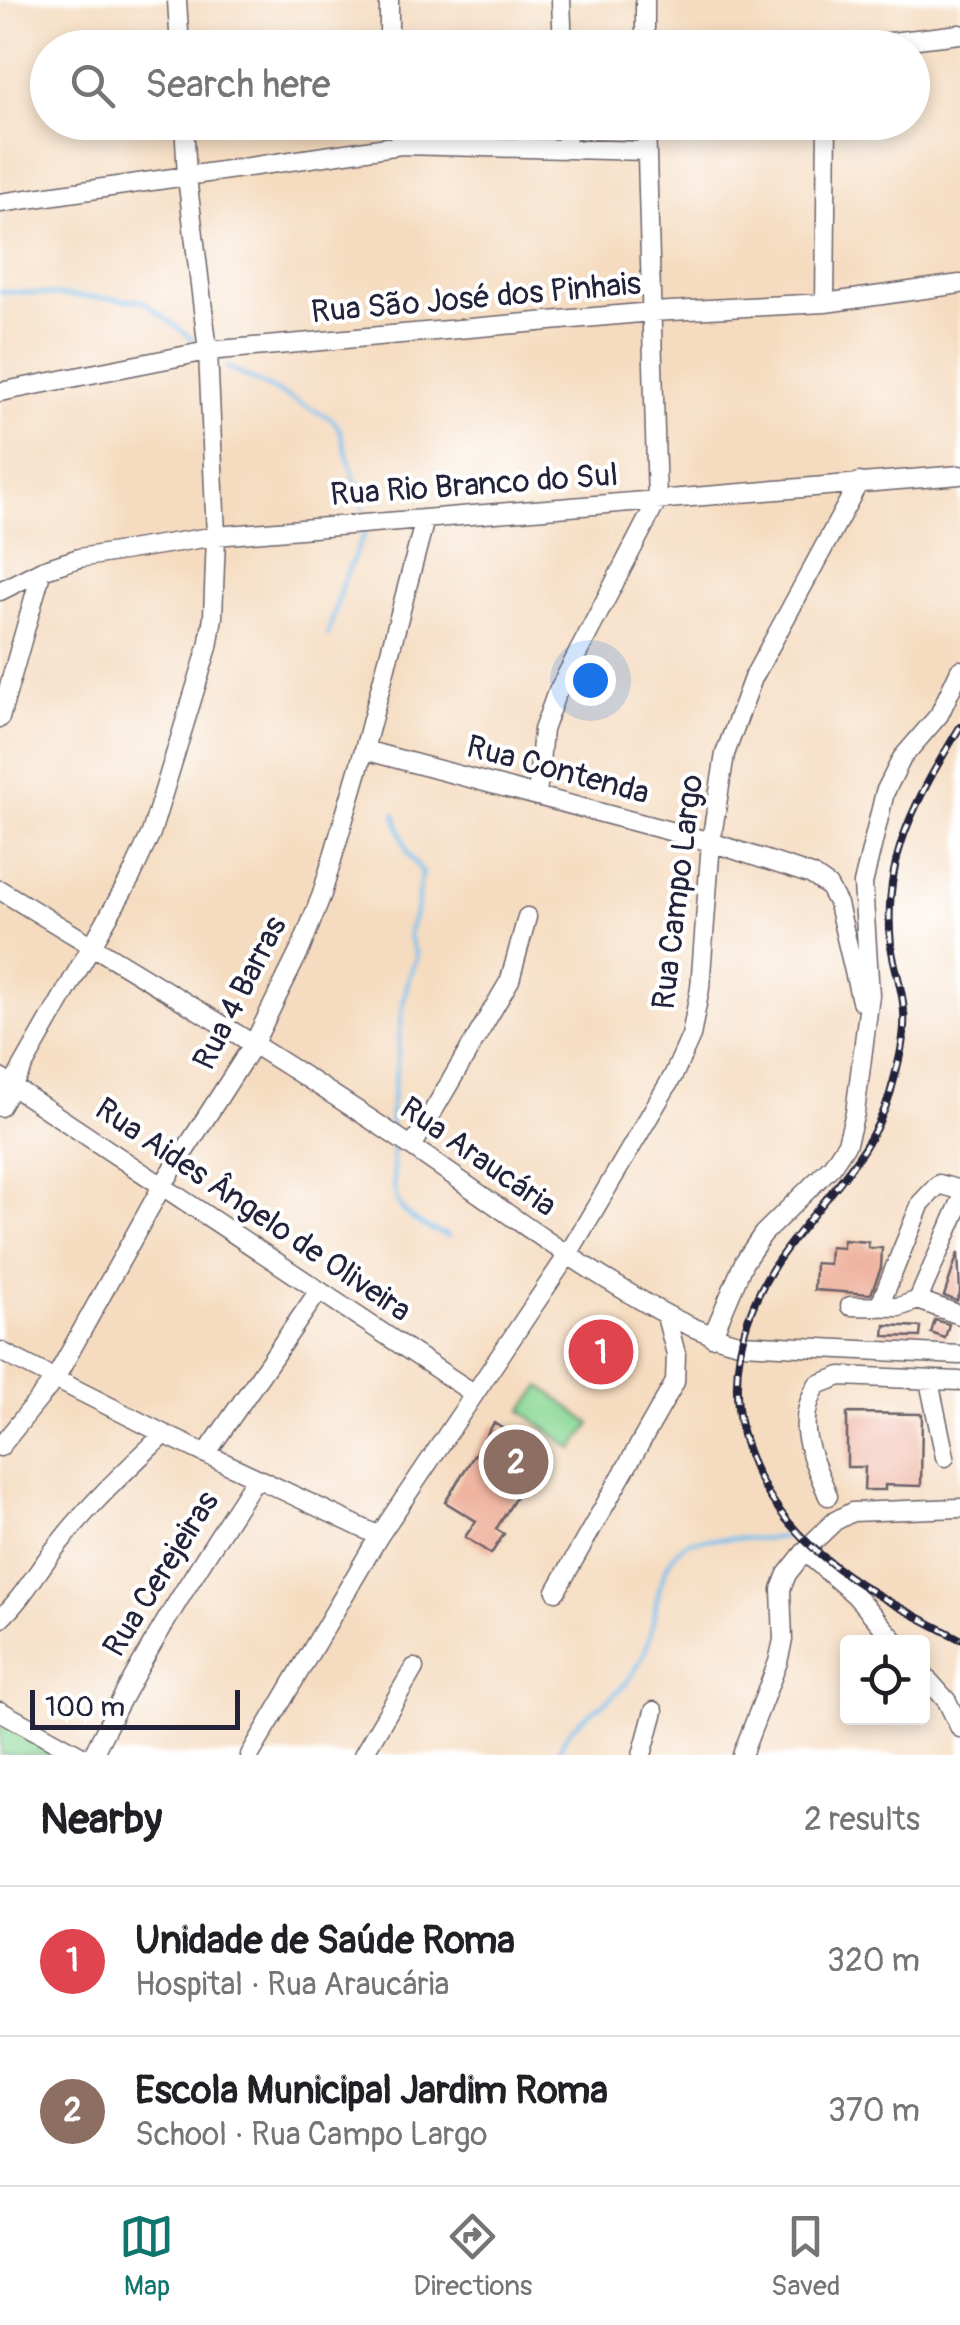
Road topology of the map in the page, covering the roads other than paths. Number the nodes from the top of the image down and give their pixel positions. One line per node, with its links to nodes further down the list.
1 (177, 0): 5 (street)
2 (389, 0): 6 (street)
3 (562, 0): 7 (street)
4 (645, 0): 8 (street)
5 (179, 30)
6 (390, 30)
7 (563, 30)
8 (644, 30)
9 (960, 34): 10 (street)
10 (930, 38)
11 (185, 140): 19 (street)
12 (400, 140): 16 (street)
13 (567, 140): 17 (street)
14 (646, 140): 18 (street)
15 (827, 140): 22 (street)
16 (401, 145): 17 (street); 19 (street)
17 (567, 148): 18 (street)
18 (646, 151): 23 (street)
19 (188, 176): 20 (street); 24 (street)
20 (0, 203)
21 (960, 284): 22 (street, Rua São José dos Pinhais)
22 (825, 303): 23 (street, Rua São José dos Pinhais)
23 (652, 312): 24 (street, Rua São José dos Pinhais); 28 (street)
24 (208, 352): 25 (street, Rua São José dos Pinhais); 30 (street)
25 (0, 392)
26 (960, 475): 27 (street, Rua Rio Branco do Sul)
27 (860, 482): 28 (street, Rua Rio Branco do Sul); 37 (street, Rua Campo Largo)
28 (657, 501): 29 (street, Rua Rio Branco do Sul); 36 (street)
29 (425, 518): 30 (street, Rua Rio Branco do Sul); 35 (street, Rua 4 Barras)
30 (216, 536): 31 (street, Rua Rio Branco do Sul); 40 (street)
31 (42, 570): 32 (street, Rua Rio Branco do Sul); 34 (street)
32 (0, 591)
33 (960, 670): 41 (street)
34 (0, 718)
35 (364, 750): 36 (street, Rua Contenda); 42 (street, Rua 4 Barras)
36 (537, 796): 37 (street, Rua Contenda)
37 (712, 842): 41 (street, Rua Contenda); 49 (street, Rua Campo Largo)
38 (0, 890): 40 (street, Rua Araucária)
39 (527, 916): 45 (street)
40 (93, 946): 42 (street, Rua Araucária); 43 (street)
41 (865, 1020): 56 (street)
42 (254, 1043): 45 (street, Rua Araucária); 46 (street, Rua 4 Barras)
43 (7, 1082): 44 (street); 46 (street, Rua Aides Ângelo de Oliveira)
44 (0, 1107)
45 (412, 1147): 49 (street, Rua Araucária)
46 (162, 1186): 50 (street, Rua Aides Ângelo de Oliveira); 59 (street, Rua 4 Barras)
47 (960, 1190): 53 (street)
48 (960, 1203): 51 (street)
49 (567, 1256): 55 (street, Rua Araucária); 62 (street, Rua Campo Largo)
50 (318, 1292): 62 (street, Rua Aides Ângelo de Oliveira); 65 (street)
51 (918, 1300): 53 (street); 54 (street)
52 (850, 1306): 53 (street)
53 (879, 1307)
54 (960, 1315)
55 (666, 1316): 56 (street, Rua Araucária); 72 (street)
56 (712, 1337): 58 (street, Rua Araucária)
57 (0, 1351): 59 (street)
58 (960, 1356)
59 (55, 1380): 63 (street); 64 (street, Rua 4 Barras)
60 (930, 1381): 61 (street); 66 (street); 68 (street)
61 (960, 1381)
62 (474, 1392): 70 (street, Rua Campo Largo)
63 (164, 1434): 65 (street); 73 (street)
64 (0, 1447)
65 (206, 1454): 67 (street)
66 (944, 1457)
67 (256, 1478): 70 (street); 81 (street, Rua Cerejeiras)
68 (828, 1496)
69 (960, 1508): 71 (street)
70 (379, 1536): 82 (street, Rua Campo Largo)
71 (805, 1552): 74 (street); 85 (street)
72 (556, 1591)
73 (0, 1619)
74 (890, 1635)
75 (414, 1668): 83 (street)
76 (930, 1682): 79 (street)
77 (0, 1711): 80 (street)
78 (654, 1711): 84 (street)
79 (960, 1728)
80 (80, 1755)
81 (94, 1755)
82 (250, 1755)
83 (363, 1755)
84 (642, 1755)
85 (742, 1755)

